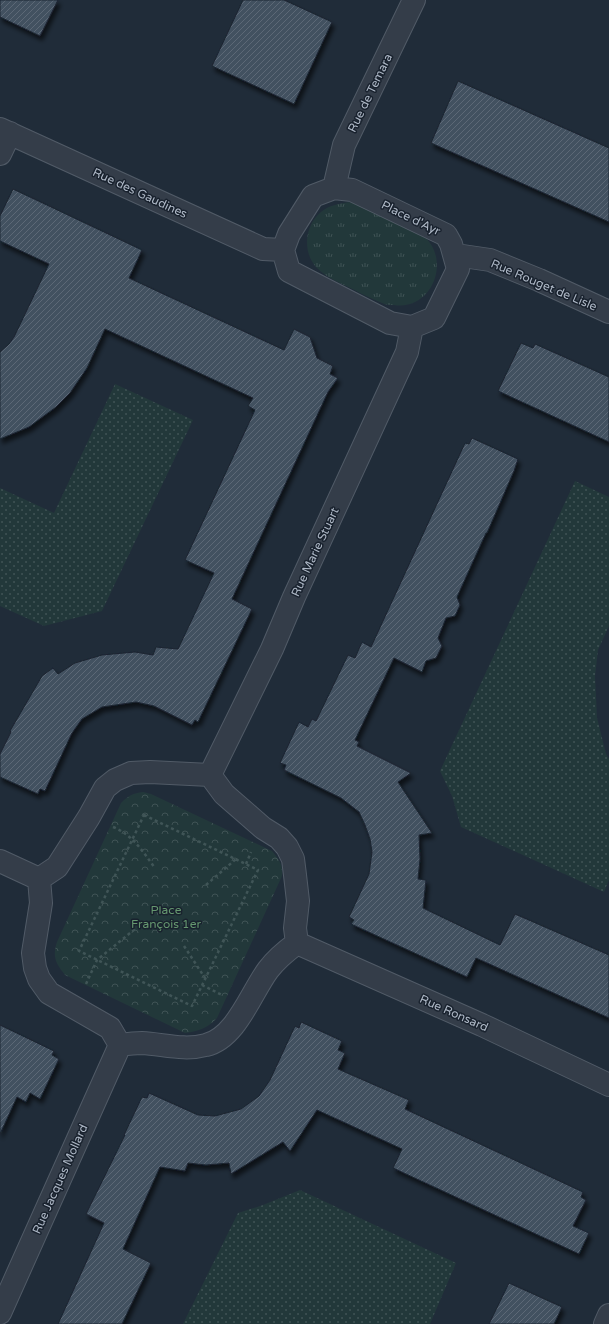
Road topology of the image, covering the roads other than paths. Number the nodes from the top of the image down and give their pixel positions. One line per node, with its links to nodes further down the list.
1 (414, 0): 4 (street, Rue de Temara)
2 (5, 131): 3 (street); 5 (street, Rue des Gaudines)
3 (0, 154)
4 (334, 188): 5 (street, Place d'Ayr); 6 (street, Place d'Ayr)
5 (283, 250): 8 (street)
6 (456, 255): 7 (street, Rue Rouget de Lisle); 8 (street, Place d'Ayr)
7 (609, 312)
8 (412, 327): 9 (street, Rue Marie Stuart)
9 (210, 775): 11 (street); 12 (street)
10 (0, 861): 11 (street)
11 (38, 878): 13 (street)
12 (297, 943): 13 (street); 14 (street, Rue Ronsard)
13 (120, 1045): 15 (street, Rue Jacques Mollard)
14 (609, 1085)
15 (0, 1313)
16 (609, 1315): 17 (street)
17 (605, 1324)

